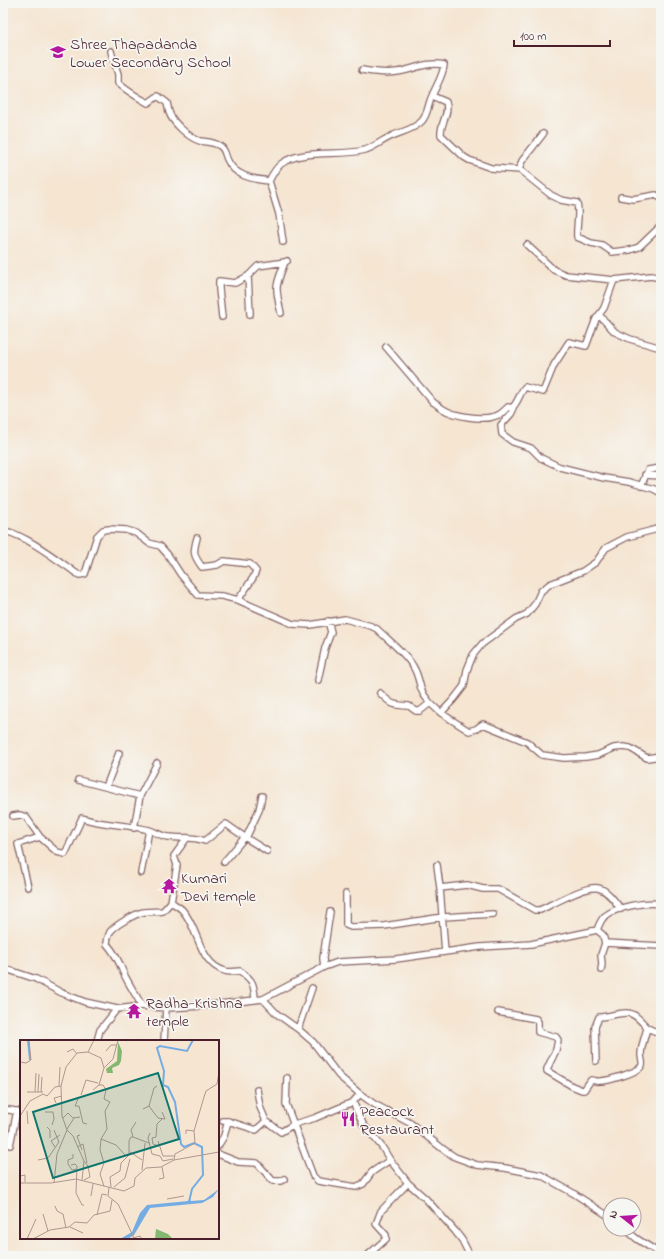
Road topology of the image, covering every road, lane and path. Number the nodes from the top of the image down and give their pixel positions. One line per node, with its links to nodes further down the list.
1 (111, 50): 6 (street)
2 (362, 70): 3 (street)
3 (432, 96): 5 (street); 6 (street)
4 (543, 134): 5 (street)
5 (519, 170): 9 (street)
6 (268, 181): 10 (street)
7 (621, 197): 8 (street)
8 (661, 198)
9 (661, 226)
10 (283, 242)
11 (527, 245): 14 (street)
12 (248, 276): 15 (street); 16 (street); 18 (street)
13 (661, 278): 14 (street)
14 (614, 280): 17 (street)
15 (281, 312)
16 (250, 314)
17 (599, 315): 20 (street); 21 (street)
18 (222, 317)
19 (386, 347): 21 (street)
20 (661, 348)
21 (512, 408): 25 (street)
22 (661, 468): 23 (street)
23 (645, 475): 24 (street); 25 (street)
24 (661, 476)
25 (641, 486): 26 (street)
26 (661, 493)
27 (661, 528): 35 (street)
28 (3, 531): 30 (street)
29 (197, 538): 30 (street)
30 (238, 600): 31 (street)
31 (328, 622): 32 (street); 34 (street)
32 (318, 680)
33 (380, 693): 34 (street)
34 (430, 703): 35 (street)
35 (441, 713): 37 (street)
36 (119, 753): 40 (street)
37 (661, 756)
38 (157, 763): 41 (street)
39 (78, 780): 40 (street)
40 (106, 787): 41 (street)
41 (140, 796): 44 (street)
42 (262, 796): 47 (street)
43 (13, 816): 46 (street)
44 (134, 828): 45 (street); 46 (street)
45 (149, 830): 48 (street); 52 (street)
46 (40, 837): 53 (street)
47 (245, 837): 48 (street); 49 (street); 50 (street)
48 (187, 838): 56 (street)
49 (267, 851)
50 (224, 862)
51 (437, 866): 54 (street)
52 (141, 873)
53 (28, 887)
54 (440, 888): 58 (street); 61 (street)
55 (346, 894): 61 (street)
56 (171, 902): 70 (street); 72 (street)
57 (661, 904): 58 (street)
58 (621, 909): 62 (street)
59 (330, 912): 66 (street)
60 (493, 914): 61 (street)
61 (443, 917): 65 (street)
62 (596, 930): 63 (street); 65 (street)
63 (605, 943): 64 (street); 68 (street)
64 (661, 946)
65 (445, 952): 66 (street)
66 (324, 967): 71 (street)
67 (3, 968): 74 (street)
68 (601, 970)
69 (312, 988): 77 (street)
70 (255, 999): 71 (street); 73 (street)
71 (263, 999): 77 (street)
72 (142, 1006): 73 (street); 74 (street)
73 (166, 1008): 80 (street)
74 (117, 1009): 79 (street)
75 (498, 1012): 76 (street)
76 (647, 1028): 78 (street); 81 (street)
77 (298, 1029): 84 (street)
78 (661, 1033)
79 (97, 1040)
80 (164, 1040)
81 (596, 1061)
82 (287, 1078): 89 (street)
83 (256, 1090): 88 (street)
84 (360, 1094): 85 (street); 96 (street)
85 (353, 1102): 89 (street); 93 (street)
86 (3, 1109): 87 (street)
87 (19, 1112): 91 (street)
88 (266, 1121): 89 (street); 90 (street)
89 (294, 1124): 93 (street)
90 (219, 1144)
91 (10, 1145)
92 (219, 1154): 94 (street)
93 (390, 1160): 95 (street)
94 (284, 1179)
95 (408, 1183): 99 (street); 100 (street)
96 (602, 1212)
97 (635, 1237): 98 (street)
98 (661, 1254)
99 (368, 1256)
100 (470, 1256)

